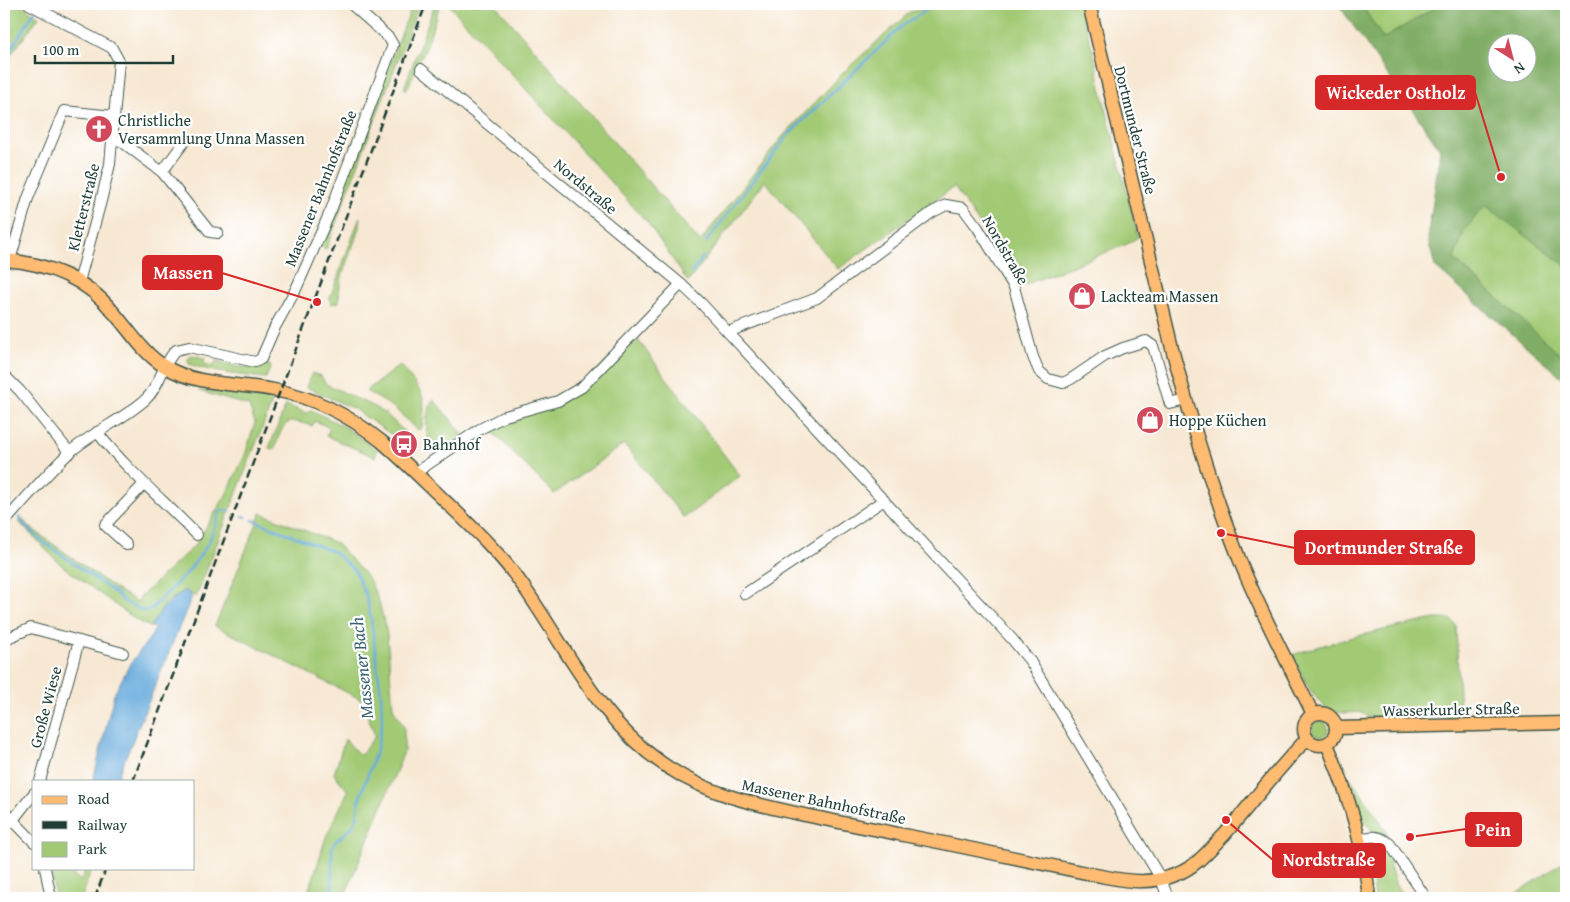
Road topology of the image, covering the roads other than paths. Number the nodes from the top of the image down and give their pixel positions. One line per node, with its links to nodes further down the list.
1 (350, 4): 14 (street, Massener Bahnhofstraße)
2 (1089, 4): 16 (main road, Dortmunder Straße)
3 (31, 5): 5 (street, Kletterstraße)
4 (421, 69): 12 (street, Nordstraße)
5 (114, 116): 6 (street, Kletterstraße); 10 (street)
6 (112, 139): 8 (street); 11 (street, Kletterstraße)
7 (185, 141): 8 (street)
8 (162, 172): 9 (street)
9 (218, 232)
10 (7, 260): 11 (main road, Massener Bahnhofstraße)
11 (79, 282): 14 (main road, Massener Bahnhofstraße)
12 (681, 284): 13 (street, Nordstraße); 19 (street)
13 (728, 332): 16 (street, Nordstraße); 21 (street, Nordstraße)
14 (165, 366): 17 (street); 19 (main road, Massener Bahnhofstraße)
15 (4, 375): 18 (street)
16 (1186, 400): 29 (main road, Dortmunder Straße)
17 (97, 432): 18 (street); 20 (street)
18 (70, 453): 22 (street)
19 (416, 473): 41 (main road, Massener Bahnhofstraße)
20 (144, 484): 23 (street); 24 (street)
21 (884, 500): 25 (street); 41 (street, Nordstraße)
22 (11, 515)
23 (197, 536)
24 (127, 545)
25 (745, 594)
26 (78, 641): 27 (street); 28 (street); 34 (street, Große Wiese)
27 (4, 642)
28 (123, 653)
29 (1313, 714): 31 (main road); 32 (main road)
30 (1566, 723): 31 (main road, Wasserkurler Straße)
31 (1336, 728): 33 (main road)
32 (1307, 739): 33 (main road); 41 (main road, Massener Bahnhofstraße)
33 (1327, 744): 38 (main road)
34 (40, 780)
35 (32, 796): 37 (street)
36 (4, 811): 37 (street)
37 (13, 820): 39 (street)
38 (1360, 839): 44 (main road); 45 (street)
39 (32, 840)
40 (46, 870): 42 (street)
41 (1161, 879): 43 (street, Nordstraße)
42 (51, 898)
43 (1168, 898)
44 (1370, 898)
45 (1426, 898)

